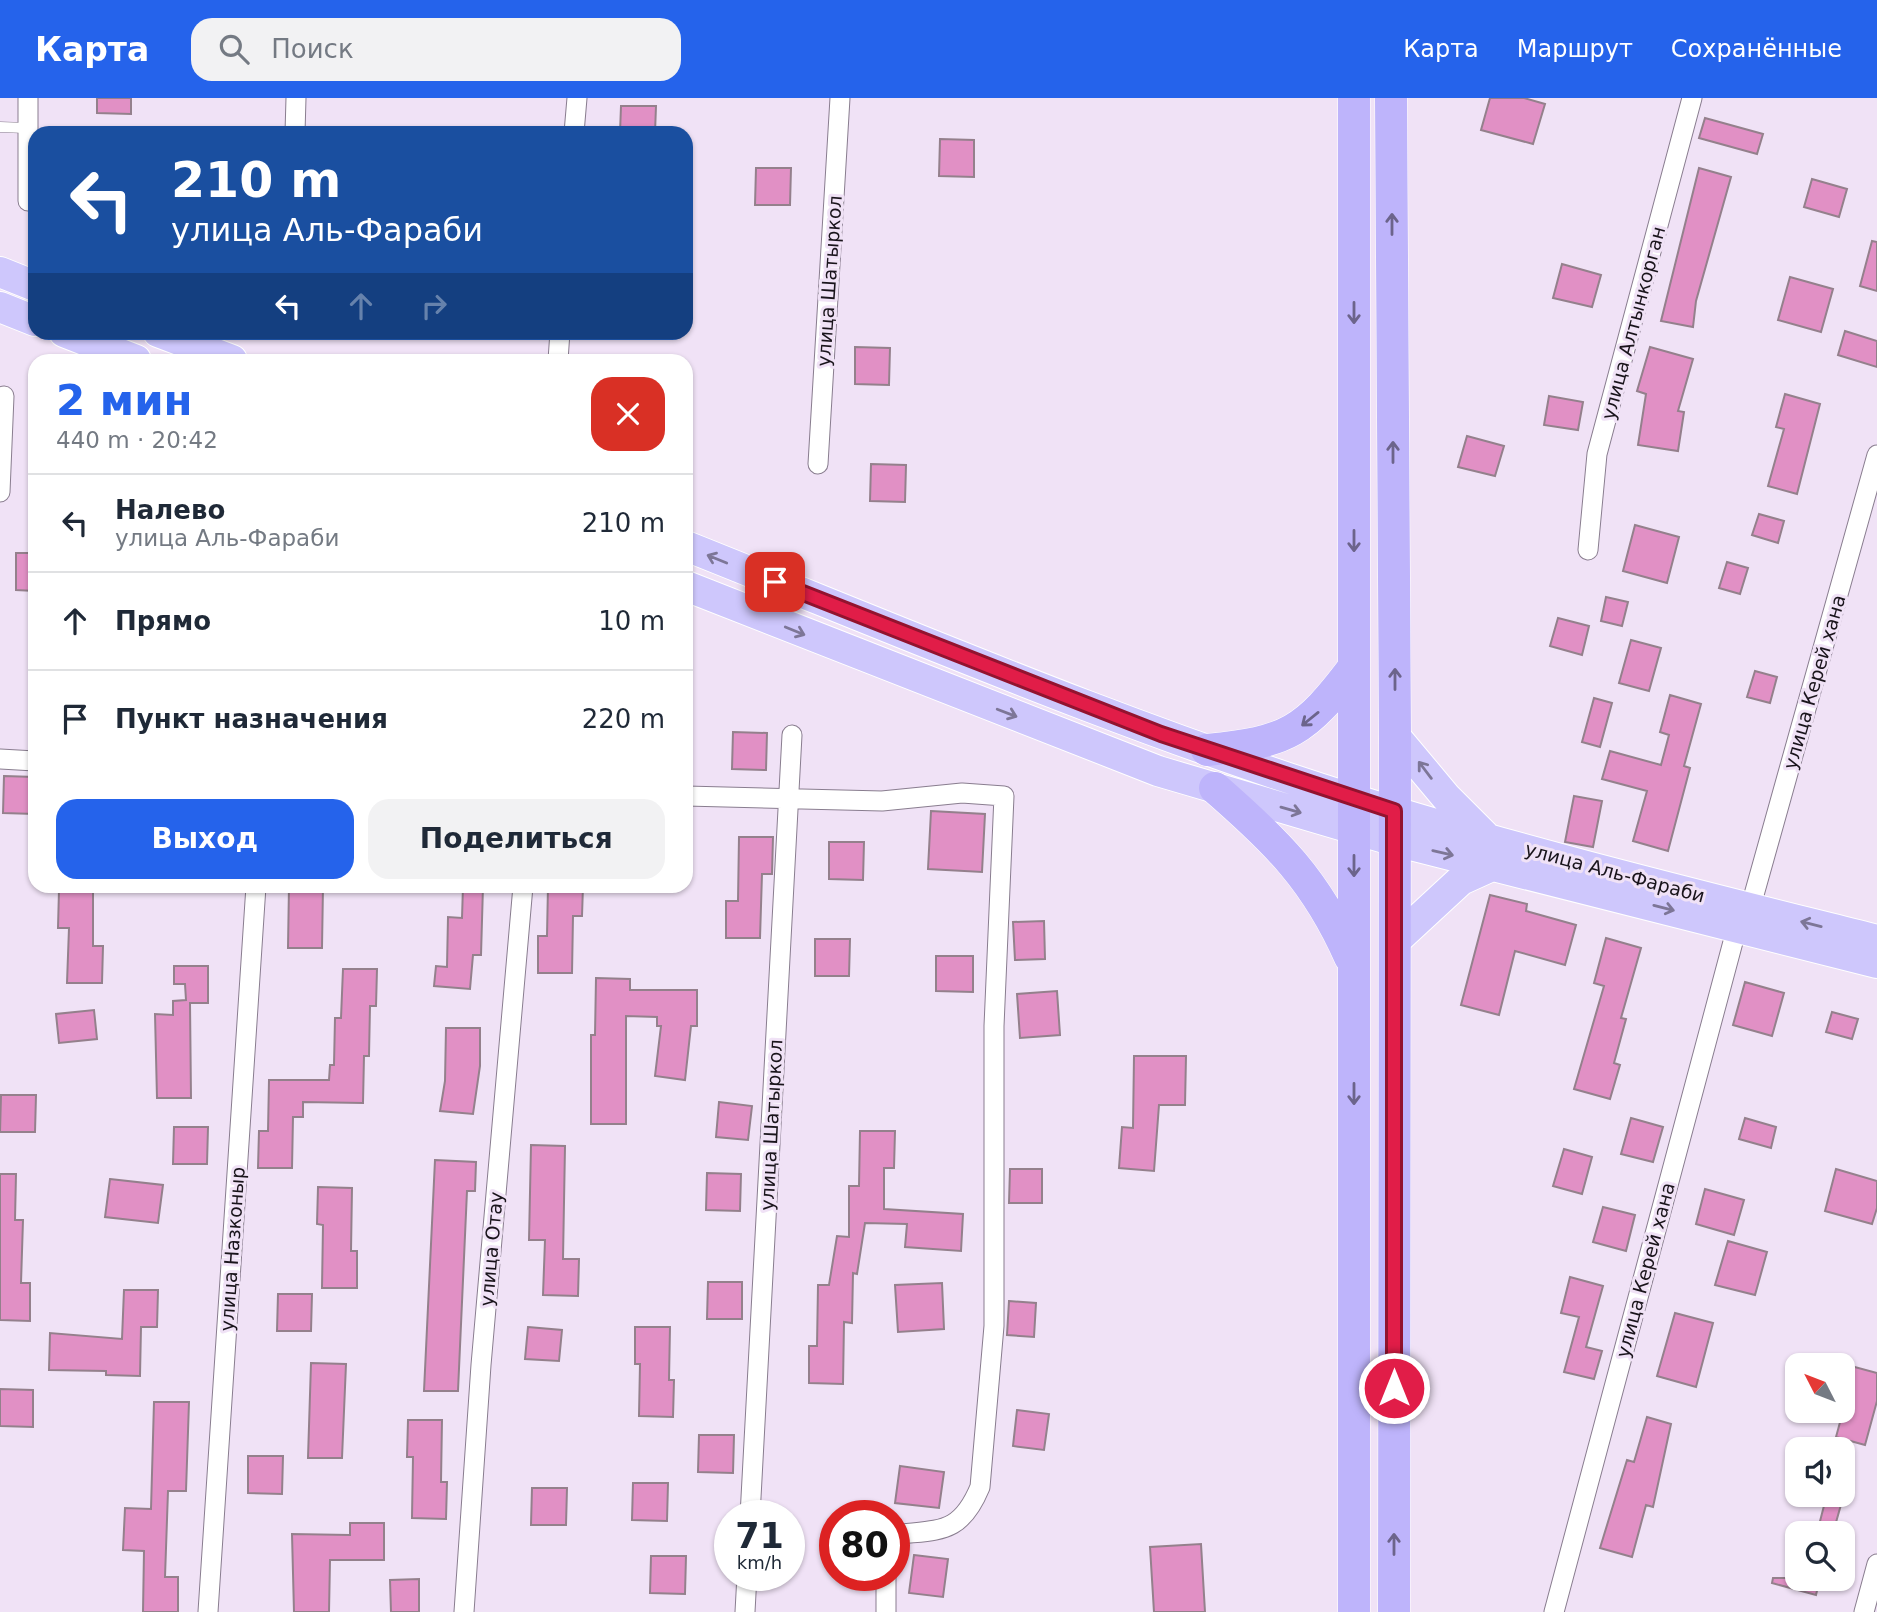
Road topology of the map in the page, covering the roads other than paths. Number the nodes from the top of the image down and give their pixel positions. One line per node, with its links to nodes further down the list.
1 (28, 98): 11 (street)
2 (296, 98): 8 (street)
3 (577, 98): 9 (street)
4 (840, 98): 23 (street, улица Шатыркол)
5 (1354, 98): 28 (highway, one-way to 28)
6 (1391, 98): 30 (highway, one-way to 6)
7 (1692, 98): 26 (street, улица Алтынкорган)
8 (295, 126)
9 (575, 126)
10 (0, 127): 11 (lane)
11 (26, 128): 12 (street)
12 (28, 201)
13 (0, 272): 14 (main road)
14 (28, 283)
15 (0, 307): 16 (main road)
16 (28, 318)
17 (85, 340): 19 (main road)
18 (179, 340): 20 (main road)
19 (121, 354)
20 (216, 354)
21 (4, 396): 24 (street)
22 (1877, 455): 42 (street, улица Керей хана)
23 (818, 464)
24 (0, 492)
25 (693, 549): 31 (main road, one-way to 25)
26 (1588, 550)
27 (693, 589): 34 (main road, one-way to 34)
28 (1354, 667): 31 (highway, one-way to 31); 37 (highway)
29 (792, 736): 36 (street, улица Шатыркол)
30 (1395, 736): 38 (highway); 39 (main road, one-way to 30)
31 (1207, 750): 37 (main road)
32 (0, 759): 33 (street)
33 (28, 761)
34 (1215, 788): 37 (main road, one-way to 37); 46 (highway)
35 (693, 796): 36 (street)
36 (788, 800): 47 (street, улица Шатыркол); 48 (street)
37 (1354, 813): 38 (main road, улица Аль-Фараби); 46 (highway, one-way to 46)
38 (1394, 826): 39 (main road, улица Аль-Фараби); 44 (highway)
39 (1491, 851): 42 (main road, улица Аль-Фараби); 44 (main road)
40 (256, 893): 52 (street, улица Назконыр)
41 (522, 893): 53 (street, улица Отау)
42 (1744, 918): 43 (main road, улица Аль-Фараби, one-way to 42); 45 (main road, улица Аль-Фараби); 58 (street, улица Керей хана)
43 (1877, 940)
44 (1395, 941): 57 (highway, one-way to 44)
45 (1877, 964)
46 (1354, 965): 56 (highway, one-way to 56)
47 (751, 1500)
48 (910, 1533)
49 (1877, 1564): 59 (street)
50 (746, 1591): 54 (street)
51 (886, 1591): 55 (street)
52 (208, 1612)
53 (464, 1612)
54 (745, 1612)
55 (886, 1612)
56 (1354, 1612)
57 (1394, 1612)
58 (1554, 1612)
59 (1864, 1612)

